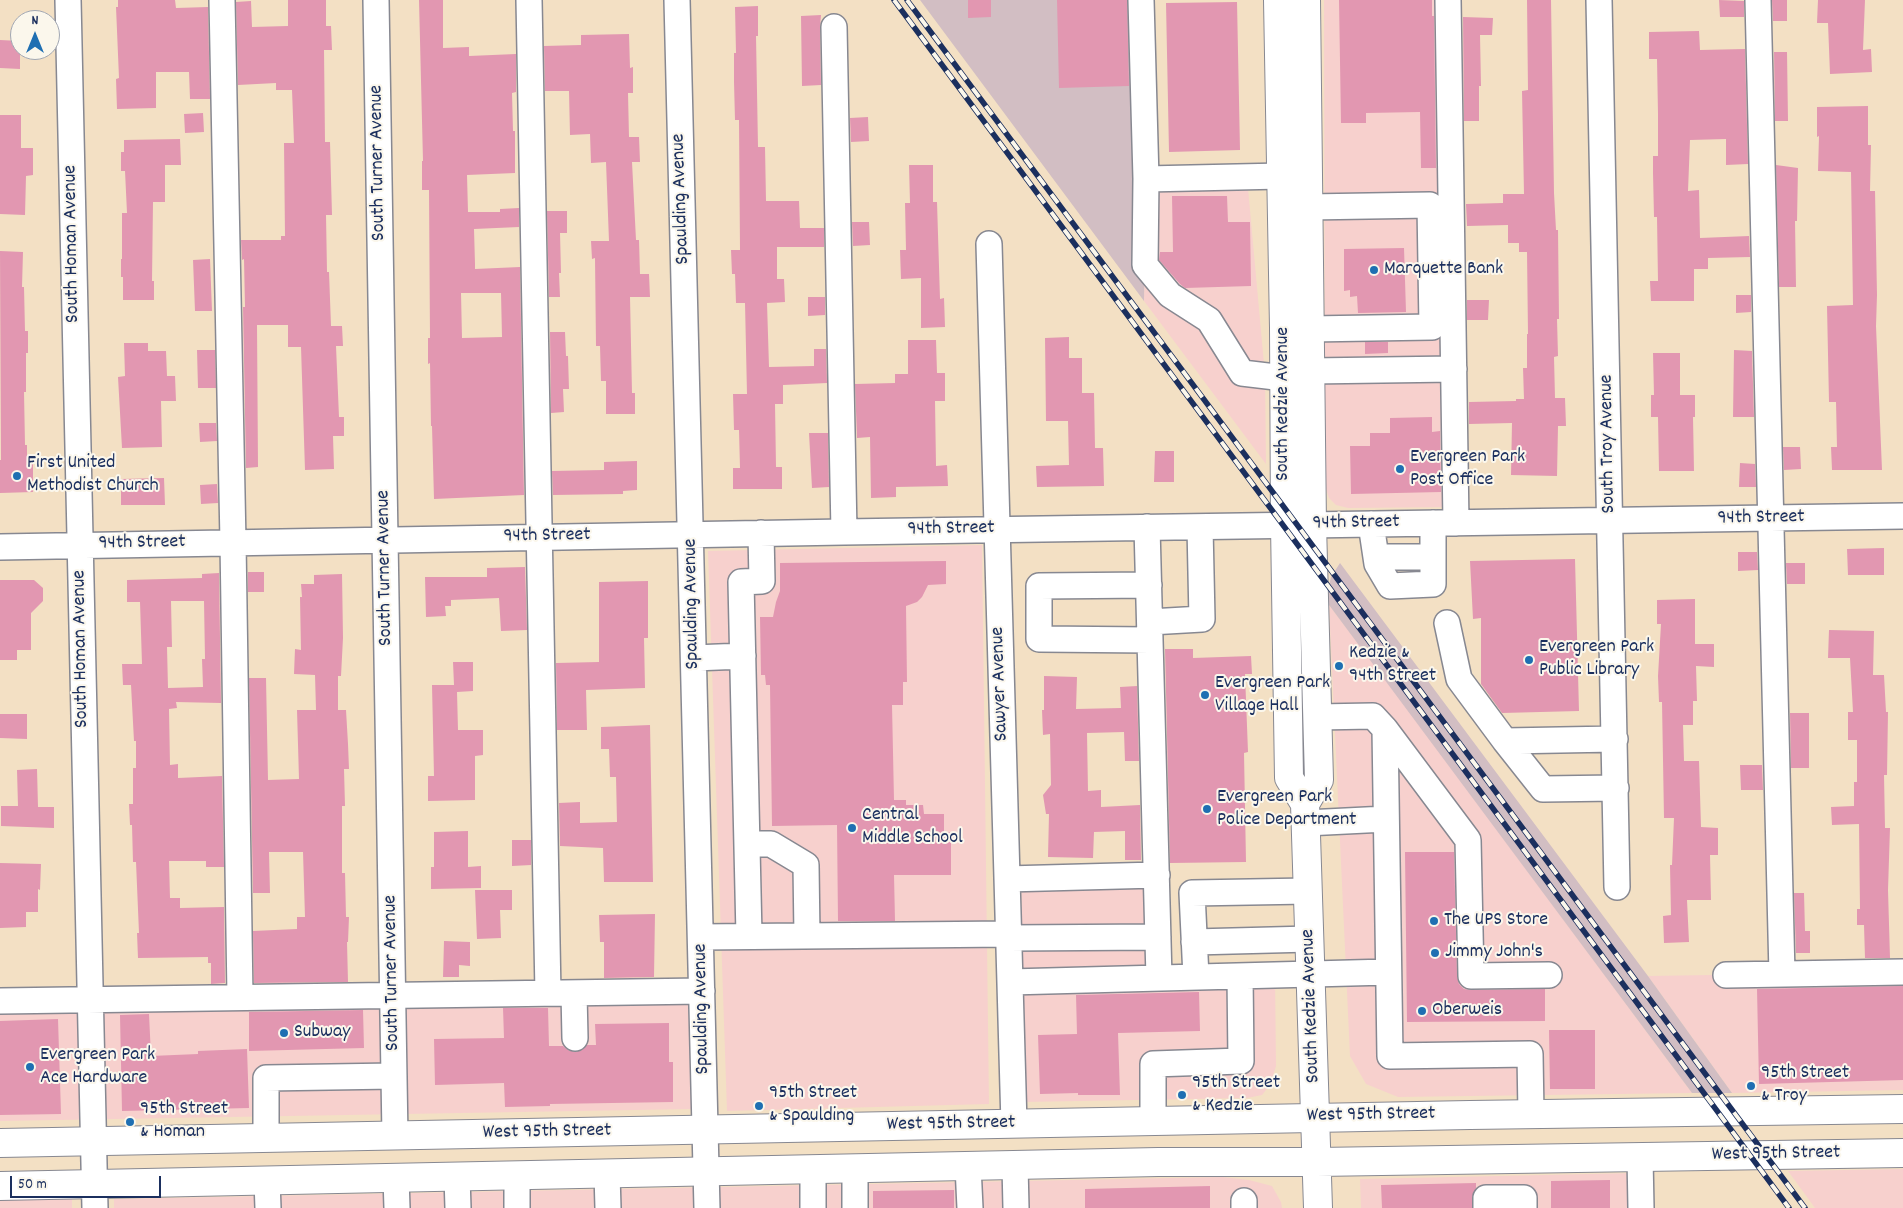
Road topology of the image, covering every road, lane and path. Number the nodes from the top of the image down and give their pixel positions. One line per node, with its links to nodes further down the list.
1 (68, 0): 36 (street, South Homan Avenue)
2 (222, 0): 35 (street)
3 (376, 0): 34 (street, South Turner Avenue)
4 (529, 0): 33 (street)
5 (677, 0): 32 (street, Spaulding Avenue)
6 (1141, 0): 14 (street)
7 (1278, 0): 13 (main road, South Kedzie Avenue)
8 (1306, 0): 15 (main road, South Kedzie Avenue)
9 (1448, 0): 18 (street)
10 (1599, 0): 22 (street, South Troy Avenue)
11 (1758, 0): 21 (street)
12 (834, 27): 30 (street)
13 (1282, 176): 14 (street); 19 (main road, South Kedzie Avenue)
14 (1146, 179): 19 (street)
15 (1308, 207): 17 (main road, South Kedzie Avenue); 17 (street)
16 (989, 244): 29 (street, Sawyer Avenue)
17 (1310, 329): 19 (main road, South Kedzie Avenue)
18 (1454, 369): 19 (street); 23 (street)
19 (1297, 374): 25 (main road, South Kedzie Avenue); 26 (main road, South Kedzie Avenue)
20 (1903, 516): 21 (street, 94th Street)
21 (1770, 518): 22 (street, 94th Street); 64 (street)
22 (1610, 521): 23 (street, 94th Street); 45 (street, South Troy Avenue)
23 (1445, 523): 24 (street, 94th Street); 24 (street)
24 (1371, 524): 26 (street, 94th Street)
25 (1285, 525): 26 (street, 94th Street); 27 (street, 94th Street); 48 (main road, South Kedzie Avenue)
26 (1312, 525): 43 (main road, South Kedzie Avenue)
27 (1200, 527): 28 (street, 94th Street); 40 (street)
28 (1147, 528): 29 (street, 94th Street); 38 (street)
29 (996, 530): 30 (street, 94th Street); 52 (street, Sawyer Avenue)
30 (844, 532): 31 (street, 94th Street)
31 (761, 533): 32 (street, 94th Street); 41 (street)
32 (691, 534): 33 (street, 94th Street); 42 (street, Spaulding Avenue)
33 (539, 537): 34 (street, 94th Street); 74 (street)
34 (385, 540): 35 (street, 94th Street); 75 (street, South Turner Avenue)
35 (233, 542): 36 (street, 94th Street); 76 (street)
36 (80, 545): 37 (street, 94th Street); 77 (street, South Homan Avenue)
37 (0, 547)
38 (1149, 586): 40 (street); 40 (street)
39 (1447, 623): 46 (street)
40 (1150, 631): 51 (street)
41 (743, 656): 42 (street); 50 (street)
42 (694, 658): 58 (street, Spaulding Avenue)
43 (1317, 717): 44 (street); 48 (main road, South Kedzie Avenue)
44 (1385, 729): 49 (street); 66 (street)
45 (1615, 739): 46 (street); 47 (street, South Troy Avenue)
46 (1504, 741): 47 (street)
47 (1616, 788): 53 (street, South Troy Avenue)
48 (1306, 813): 49 (street); 54 (main road, South Kedzie Avenue)
49 (1386, 819): 62 (street)
50 (747, 844): 55 (street); 56 (street)
51 (1157, 876): 52 (street); 59 (street)
52 (1007, 879): 57 (street, Sawyer Avenue)
53 (1617, 887)
54 (1308, 890): 60 (main road, South Kedzie Avenue); 61 (street)
55 (749, 936): 56 (street); 58 (street)
56 (808, 936): 57 (street)
57 (1008, 936): 59 (street); 71 (street, Sawyer Avenue)
58 (701, 937): 72 (street, Spaulding Avenue)
59 (1158, 937): 70 (street)
60 (1310, 940): 61 (street); 65 (main road, South Kedzie Avenue)
61 (1194, 942): 69 (street)
62 (1388, 972): 65 (street); 82 (street)
63 (1903, 972): 64 (street)
64 (1782, 974): 67 (street)
65 (1312, 975): 68 (street); 83 (main road, South Kedzie Avenue)
66 (1549, 975)
67 (1726, 975)
68 (1240, 976): 69 (street); 84 (street)
69 (1196, 977): 70 (street)
70 (1159, 978): 71 (street)
71 (1010, 982): 85 (street, Sawyer Avenue)
72 (702, 992): 73 (street); 86 (street, Spaulding Avenue)
73 (574, 993): 74 (street); 79 (street)
74 (548, 994): 75 (street)
75 (393, 996): 76 (street); 80 (street, South Turner Avenue)
76 (240, 998): 77 (street)
77 (90, 1000): 78 (street); 89 (street, South Homan Avenue)
78 (0, 1001)
79 (575, 1038)
80 (394, 1076): 87 (street, South Turner Avenue); 88 (street)
81 (1903, 1109): 82 (main road, West 95th Street)
82 (1531, 1114): 83 (main road, West 95th Street)
83 (1316, 1118): 84 (main road, West 95th Street); 93 (main road, South Kedzie Avenue)
84 (1153, 1121): 85 (main road, West 95th Street)
85 (1014, 1124): 86 (main road, West 95th Street)
86 (706, 1130): 87 (main road, West 95th Street); 98 (street, Spaulding Avenue)
87 (395, 1136): 88 (main road, West 95th Street)
88 (266, 1138): 89 (main road, West 95th Street)
89 (94, 1142): 90 (main road, West 95th Street); 105 (street, South Homan Avenue)
90 (0, 1143)
91 (1903, 1153): 92 (main road, West 95th Street)
92 (1640, 1157): 93 (main road, West 95th Street); 119 (street)
93 (1317, 1162): 95 (main road, West 95th Street); 116 (main road, South Kedzie Avenue)
94 (968, 1166): 95 (main road, West 95th Street); 96 (main road, West 95th Street); 114 (street)
95 (1015, 1166): 115 (street)
96 (855, 1169): 97 (main road, West 95th Street); 113 (street)
97 (812, 1170): 98 (main road, West 95th Street); 112 (street)
98 (706, 1172): 99 (main road, West 95th Street); 111 (street, Spaulding Avenue)
99 (607, 1174): 100 (main road, West 95th Street); 110 (street)
100 (517, 1176): 101 (main road, West 95th Street); 109 (street)
101 (457, 1177): 102 (main road, West 95th Street); 108 (street)
102 (396, 1178): 103 (main road, West 95th Street); 107 (street)
103 (267, 1180): 105 (main road, West 95th Street); 106 (street)
104 (0, 1186): 105 (main road, West 95th Street)
105 (95, 1196)
106 (268, 1208)
107 (397, 1208)
108 (458, 1208)
109 (518, 1208)
110 (608, 1208)
111 (707, 1208)
112 (813, 1208)
113 (855, 1208)
114 (970, 1208)
115 (1016, 1208)
116 (1318, 1208)
117 (1486, 1208): 118 (street)
118 (1524, 1208)
119 (1641, 1208)

